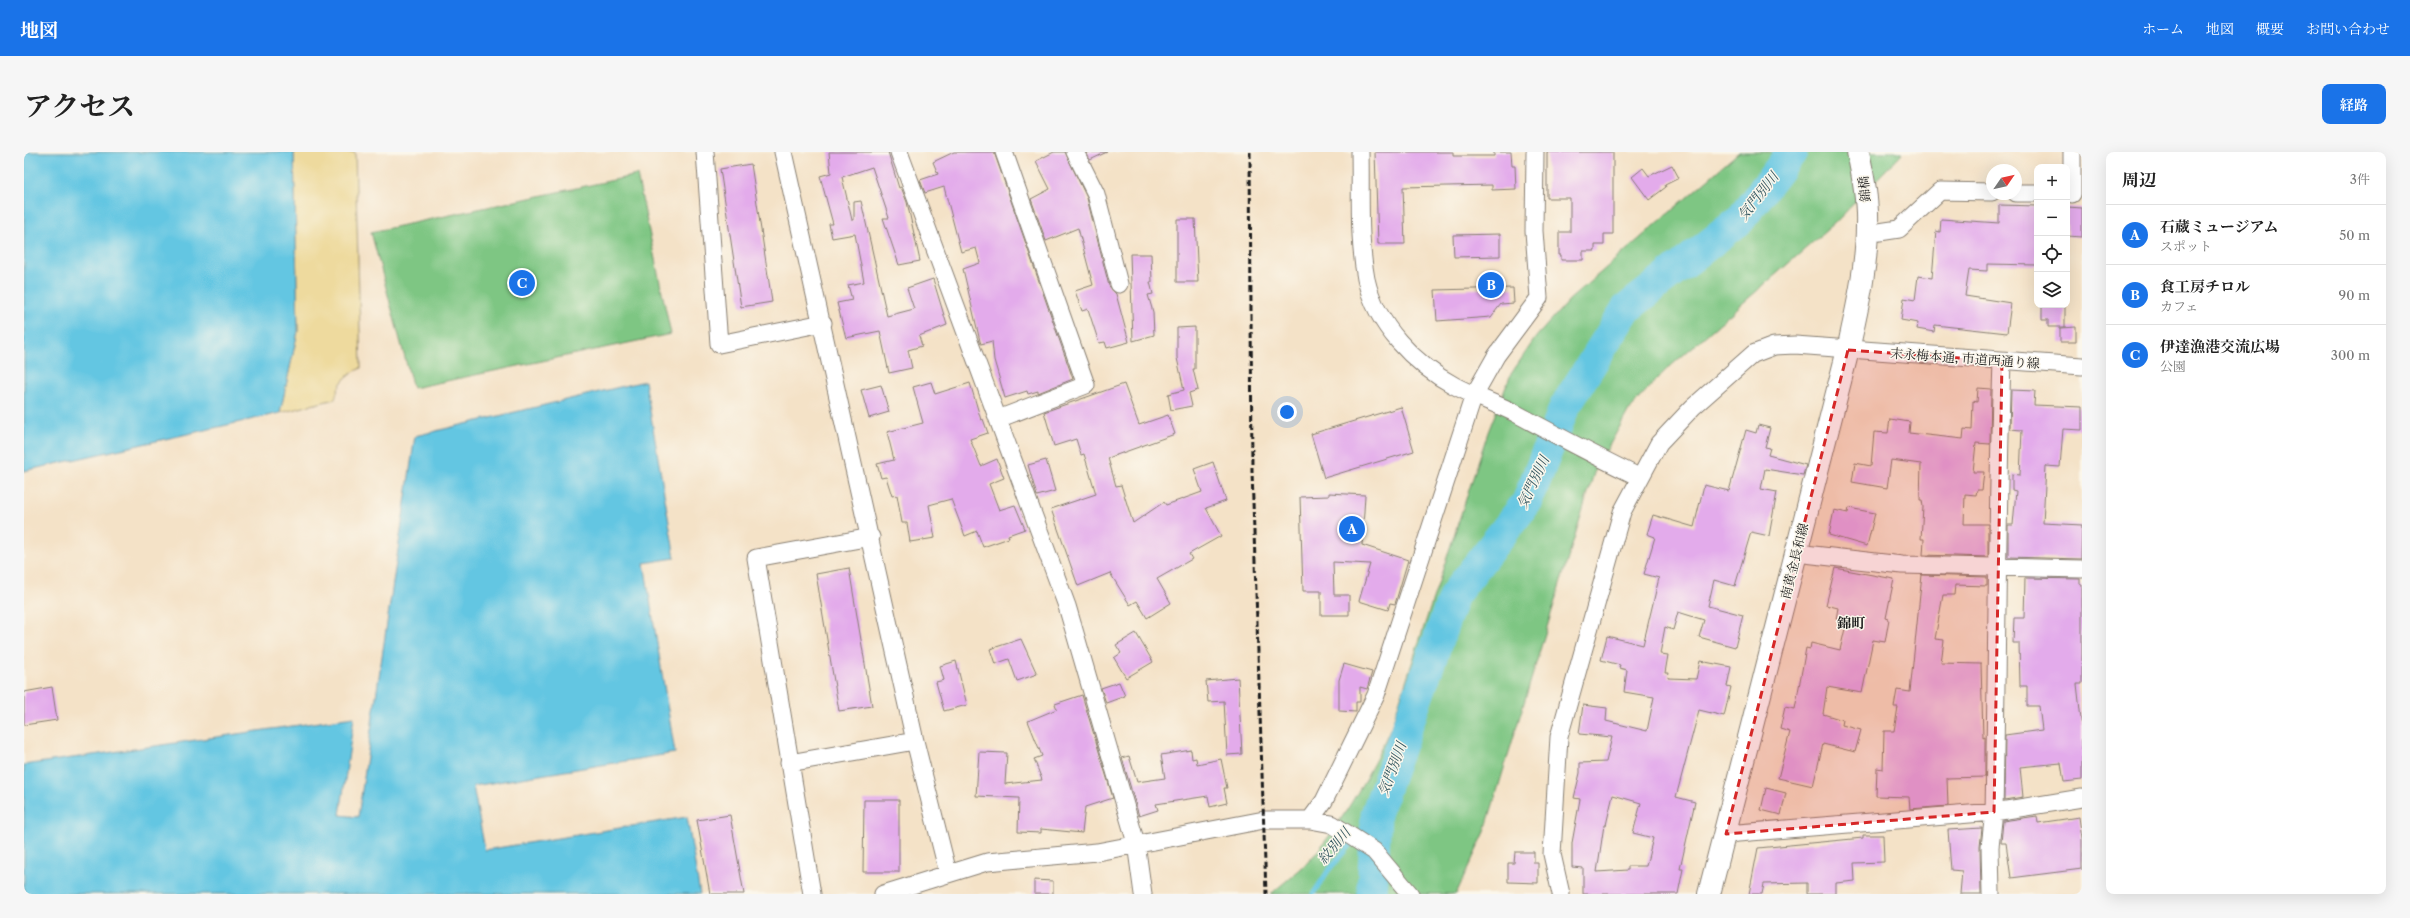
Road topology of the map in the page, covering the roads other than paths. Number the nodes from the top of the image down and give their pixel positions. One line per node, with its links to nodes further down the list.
1 (705, 152): 16 (street)
2 (783, 152): 16 (street)
3 (899, 152): 21 (street)
4 (1004, 152): 21 (street)
5 (1075, 152): 15 (street)
6 (1360, 152): 20 (street)
7 (1535, 152): 20 (street)
8 (1858, 152): 14 (main road, 錦橋)
9 (2072, 152): 13 (street)
10 (1986, 192): 14 (street)
11 (2022, 193): 12 (street)
12 (2034, 193)
13 (2074, 194)
14 (1867, 230): 17 (main road, 南黄金長和線)
15 (1118, 284)
16 (823, 323): 23 (street)
17 (1848, 350): 18 (street, 末永梅本通, 市道西通り線); 22 (street, 末永梅本通, 市道西通り線); 24 (main road, 南黄金長和線)
18 (2002, 361): 19 (street, 末永梅本通, 市道西通り線); 25 (street)
19 (2082, 366)
20 (1474, 395): 22 (street); 31 (street)
21 (998, 419): 33 (street)
22 (1639, 477): 39 (street, 末永梅本通, 市道西通り線)
23 (871, 537): 27 (street); 28 (street)
24 (1796, 552): 25 (street); 32 (main road, 南黄金長和線)
25 (1999, 566): 26 (street); 30 (street)
26 (2082, 569)
27 (915, 741): 28 (street); 34 (street)
28 (789, 763): 35 (street)
29 (2082, 798): 30 (street)
30 (1994, 812): 32 (street); 41 (street)
31 (1310, 820): 33 (street); 38 (street)
32 (1726, 834): 40 (main road, 南黄金長和線)
33 (1136, 843): 34 (street); 37 (street)
34 (948, 873): 36 (street)
35 (812, 894)
36 (883, 894)
37 (1144, 894)
38 (1410, 894)
39 (1561, 894)
40 (1709, 894)
41 (1991, 894)

